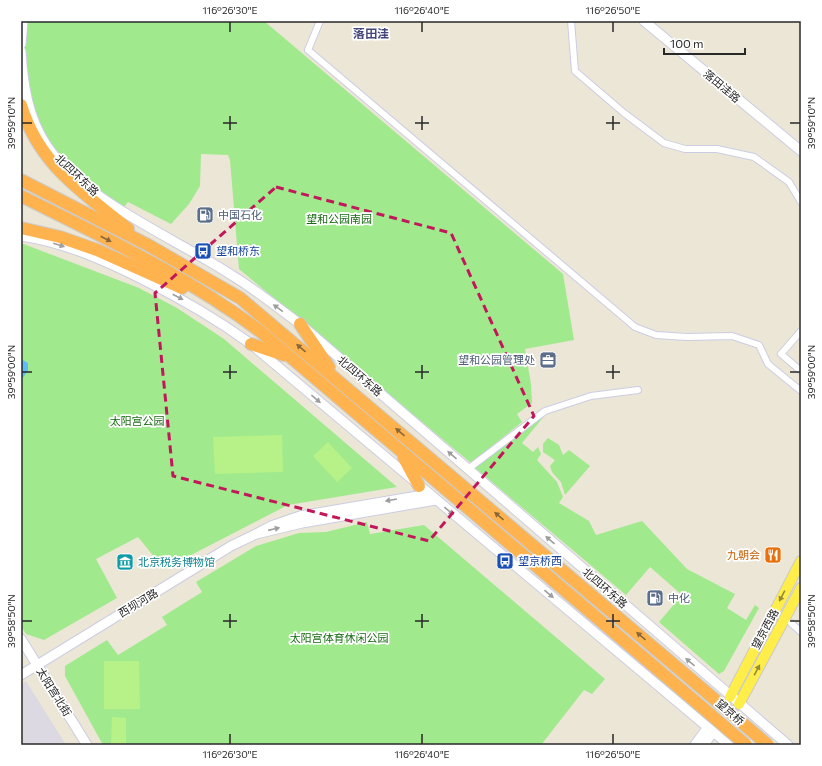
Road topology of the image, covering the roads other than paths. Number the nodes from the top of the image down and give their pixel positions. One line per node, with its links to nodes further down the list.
1 (23, 21): 5 (street)
2 (320, 21): 23 (street)
3 (571, 21): 11 (street)
4 (644, 21): 8 (street, 落田洼路)
5 (21, 44)
6 (21, 51): 16 (street, 北四环东路, one-way to 6)
7 (21, 105): 14 (highway)
8 (801, 151)
9 (21, 180): 14 (highway, 北四环东路)
10 (21, 196): 15 (highway, one-way to 15)
11 (801, 202)
12 (21, 228): 15 (highway)
13 (21, 236): 18 (street, one-way to 18)
14 (148, 245): 21 (highway, 北四环东路, one-way to 14)
15 (232, 310): 19 (highway)
16 (300, 324): 21 (highway); 25 (street, 北四环东路, one-way to 16)
17 (801, 331): 20 (street)
18 (251, 344): 19 (highway); 26 (street, one-way to 26)
19 (289, 357): 24 (highway)
20 (801, 371)
21 (338, 380): 35 (highway, 北四环东路, one-way to 21)
22 (638, 390): 25 (street)
23 (801, 391)
24 (399, 450): 26 (highway); 46 (highway, 望京桥, bridge)
25 (468, 469): 36 (street, 北四环东路, one-way to 25)
26 (419, 486): 27 (street)
27 (433, 497): 33 (street, 西坝河路); 39 (street, one-way to 39)
28 (801, 561): 37 (main road, 望京西路, one-way to 37)
29 (801, 588): 38 (main road, 望京西路, one-way to 29)
30 (791, 623): 31 (street)
31 (801, 632)
32 (21, 639): 33 (street, 太阳宫北街)
33 (37, 665): 34 (street, 西坝河路); 43 (street, 太阳宫北街)
34 (21, 675)
35 (692, 680): 48 (highway, 望京桥, bridge)
36 (712, 680): 37 (street, 北四环东路); 39 (street)
37 (730, 697): 38 (street, 北四环东路); 40 (street)
38 (739, 704): 40 (street); 41 (street)
39 (687, 709): 40 (street); 42 (street)
40 (727, 718): 41 (street); 42 (street); 42 (street)
41 (770, 730): 47 (street); 49 (street)
42 (720, 739): 44 (street); 45 (street)
43 (87, 745)
44 (695, 745)
45 (704, 745)
46 (746, 745)
47 (758, 745)
48 (768, 745)
49 (788, 745)

